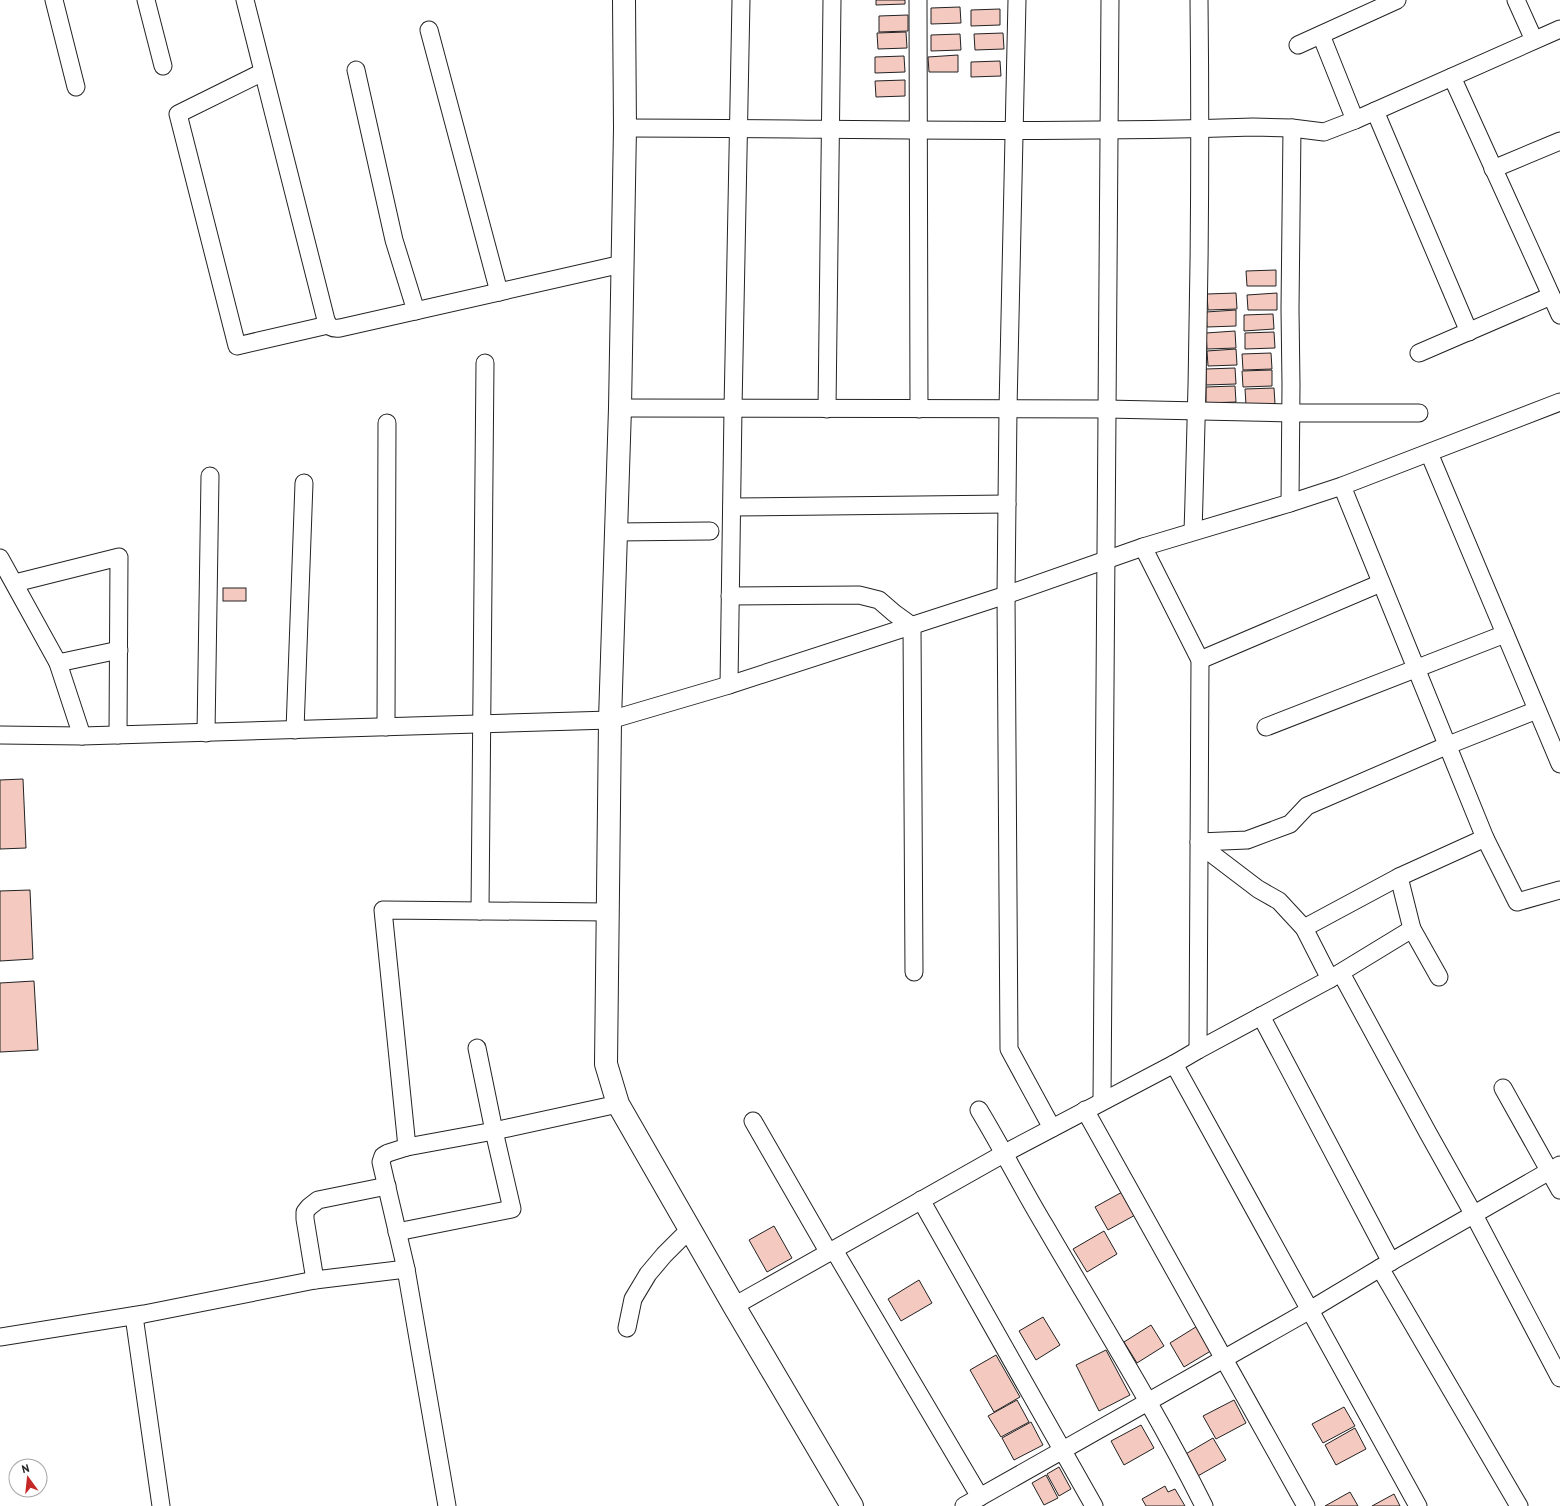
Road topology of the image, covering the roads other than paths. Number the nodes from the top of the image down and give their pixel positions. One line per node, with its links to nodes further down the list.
1 (54, 0): 22 (street)
2 (146, 0): 18 (street)
3 (245, 0): 20 (street)
4 (624, 0): 25 (main road)
5 (742, 0): 26 (street)
6 (832, 0): 28 (street)
7 (918, 0): 30 (street)
8 (1016, 0): 32 (street)
9 (1110, 0): 31 (street)
10 (1199, 0): 29 (street)
11 (1397, 0): 15 (street)
12 (1516, 0): 16 (street)
13 (1560, 29): 16 (street)
14 (429, 30): 36 (street)
15 (1321, 35): 17 (street); 24 (street)
16 (1534, 40): 21 (street)
17 (1298, 45)
18 (163, 66)
19 (356, 70): 38 (street)
20 (263, 72): 40 (street); 40 (street)
21 (1452, 77): 23 (street); 34 (street)
22 (76, 87)
23 (1375, 111): 24 (street); 41 (street)
24 (1355, 120): 27 (street)
25 (625, 128): 26 (street); 35 (main road)
26 (739, 128): 28 (street); 46 (street)
27 (1292, 128): 29 (street); 52 (street)
28 (830, 129): 30 (street); 47 (street)
29 (1201, 129): 31 (street); 51 (street)
30 (918, 130): 32 (street); 48 (street)
31 (1109, 130): 32 (street); 50 (street)
32 (1014, 132): 49 (street)
33 (1560, 141): 34 (street)
34 (1493, 169): 37 (street)
35 (622, 264): 36 (street); 45 (main road)
36 (498, 292): 38 (street)
37 (1551, 296): 39 (street); 41 (street)
38 (416, 311): 40 (street)
39 (1560, 316)
40 (328, 325)
41 (1469, 332): 42 (street)
42 (1419, 353)
43 (485, 363): 81 (street)
44 (1560, 402): 55 (street)
45 (620, 408): 46 (street); 64 (main road)
46 (733, 409): 47 (street); 61 (street)
47 (827, 409): 48 (street)
48 (919, 409): 49 (street)
49 (1008, 409): 50 (street); 60 (street)
50 (1106, 409): 51 (street); 67 (street)
51 (1197, 410): 52 (street); 63 (street)
52 (1291, 413): 53 (street); 59 (street)
53 (1419, 413)
54 (387, 423): 82 (street)
55 (1429, 453): 58 (street); 73 (street)
56 (210, 476): 85 (street)
57 (304, 483): 84 (street)
58 (1342, 486): 59 (street); 69 (street)
59 (1290, 503): 63 (street)
60 (1007, 504): 61 (street); 70 (street)
61 (732, 507): 71 (street)
62 (710, 531): 64 (street)
63 (1193, 531): 65 (street)
64 (616, 532): 80 (main road)
65 (1143, 547): 67 (street); 75 (street)
66 (0, 558): 68 (street)
67 (1107, 560): 70 (street); 107 (street)
68 (15, 583): 74 (street); 76 (street)
69 (1381, 583): 75 (street); 77 (street)
70 (1006, 595): 72 (street); 112 (street)
71 (730, 596): 72 (street); 78 (street)
72 (912, 626): 78 (street); 99 (street)
73 (1505, 634): 77 (street); 79 (street)
74 (119, 650): 76 (street); 87 (street)
75 (1200, 660): 92 (street)
76 (58, 663): 88 (street)
77 (1416, 669): 83 (street); 89 (street)
78 (729, 685): 80 (street)
79 (1537, 710): 89 (street); 90 (street)
80 (610, 720): 81 (street); 96 (main road)
81 (482, 724): 82 (street); 95 (street)
82 (386, 727): 84 (street)
83 (1266, 727)
84 (295, 730): 85 (street)
85 (206, 733): 87 (street)
86 (0, 735): 88 (street)
87 (118, 735): 88 (street)
88 (82, 736)
89 (1446, 746): 91 (street); 92 (street)
90 (1560, 764)
91 (1485, 838): 93 (street); 94 (street)
92 (1205, 842): 97 (street); 104 (street)
93 (1399, 877): 97 (street); 98 (street)
94 (1560, 890)
95 (480, 911): 96 (street); 114 (street)
96 (608, 912): 108 (main road)
97 (1304, 928): 100 (street)
98 (1412, 929): 100 (street); 101 (street)
99 (914, 972)
100 (1336, 976): 102 (street); 120 (street)
101 (1439, 978)
102 (1262, 1016): 104 (street); 124 (street)
103 (477, 1048): 113 (street)
104 (1198, 1050): 105 (street)
105 (1174, 1064): 107 (street); 128 (street)
106 (1503, 1088): 116 (street)
107 (1102, 1101): 110 (street)
108 (618, 1104): 113 (street); 121 (main road)
109 (979, 1110): 115 (street)
110 (1086, 1110): 112 (street); 132 (street)
111 (753, 1121): 123 (street)
112 (1052, 1128): 115 (street)
113 (494, 1131): 114 (street); 122 (street)
114 (407, 1147): 117 (street)
115 (1005, 1153): 119 (street); 134 (street)
116 (1555, 1168): 118 (street); 120 (street)
117 (387, 1186): 122 (street); 126 (street)
118 (1560, 1190)
119 (921, 1200): 123 (street); 135 (street)
120 (1474, 1215): 124 (street); 133 (street)
121 (690, 1229): 127 (main road); 130 (street)
122 (397, 1232): 125 (street)
123 (832, 1251): 127 (street); 136 (street)
124 (1385, 1265): 128 (street); 144 (street)
125 (406, 1269): 126 (street); 138 (street)
126 (315, 1280): 129 (street)
127 (734, 1306): 139 (main road)
128 (1310, 1310): 132 (street); 143 (street)
129 (134, 1316): 131 (street); 137 (street)
130 (627, 1328)
131 (0, 1337)
132 (1224, 1359): 134 (street); 142 (street)
133 (1560, 1378)
134 (1149, 1402): 135 (street); 141 (street)
135 (1062, 1451): 136 (street); 140 (street)
136 (973, 1503)
137 (162, 1506)
138 (448, 1506)
139 (852, 1506)
140 (1094, 1506)
141 (1204, 1506)
142 (1306, 1506)
143 (1418, 1506)
144 (1519, 1506)

